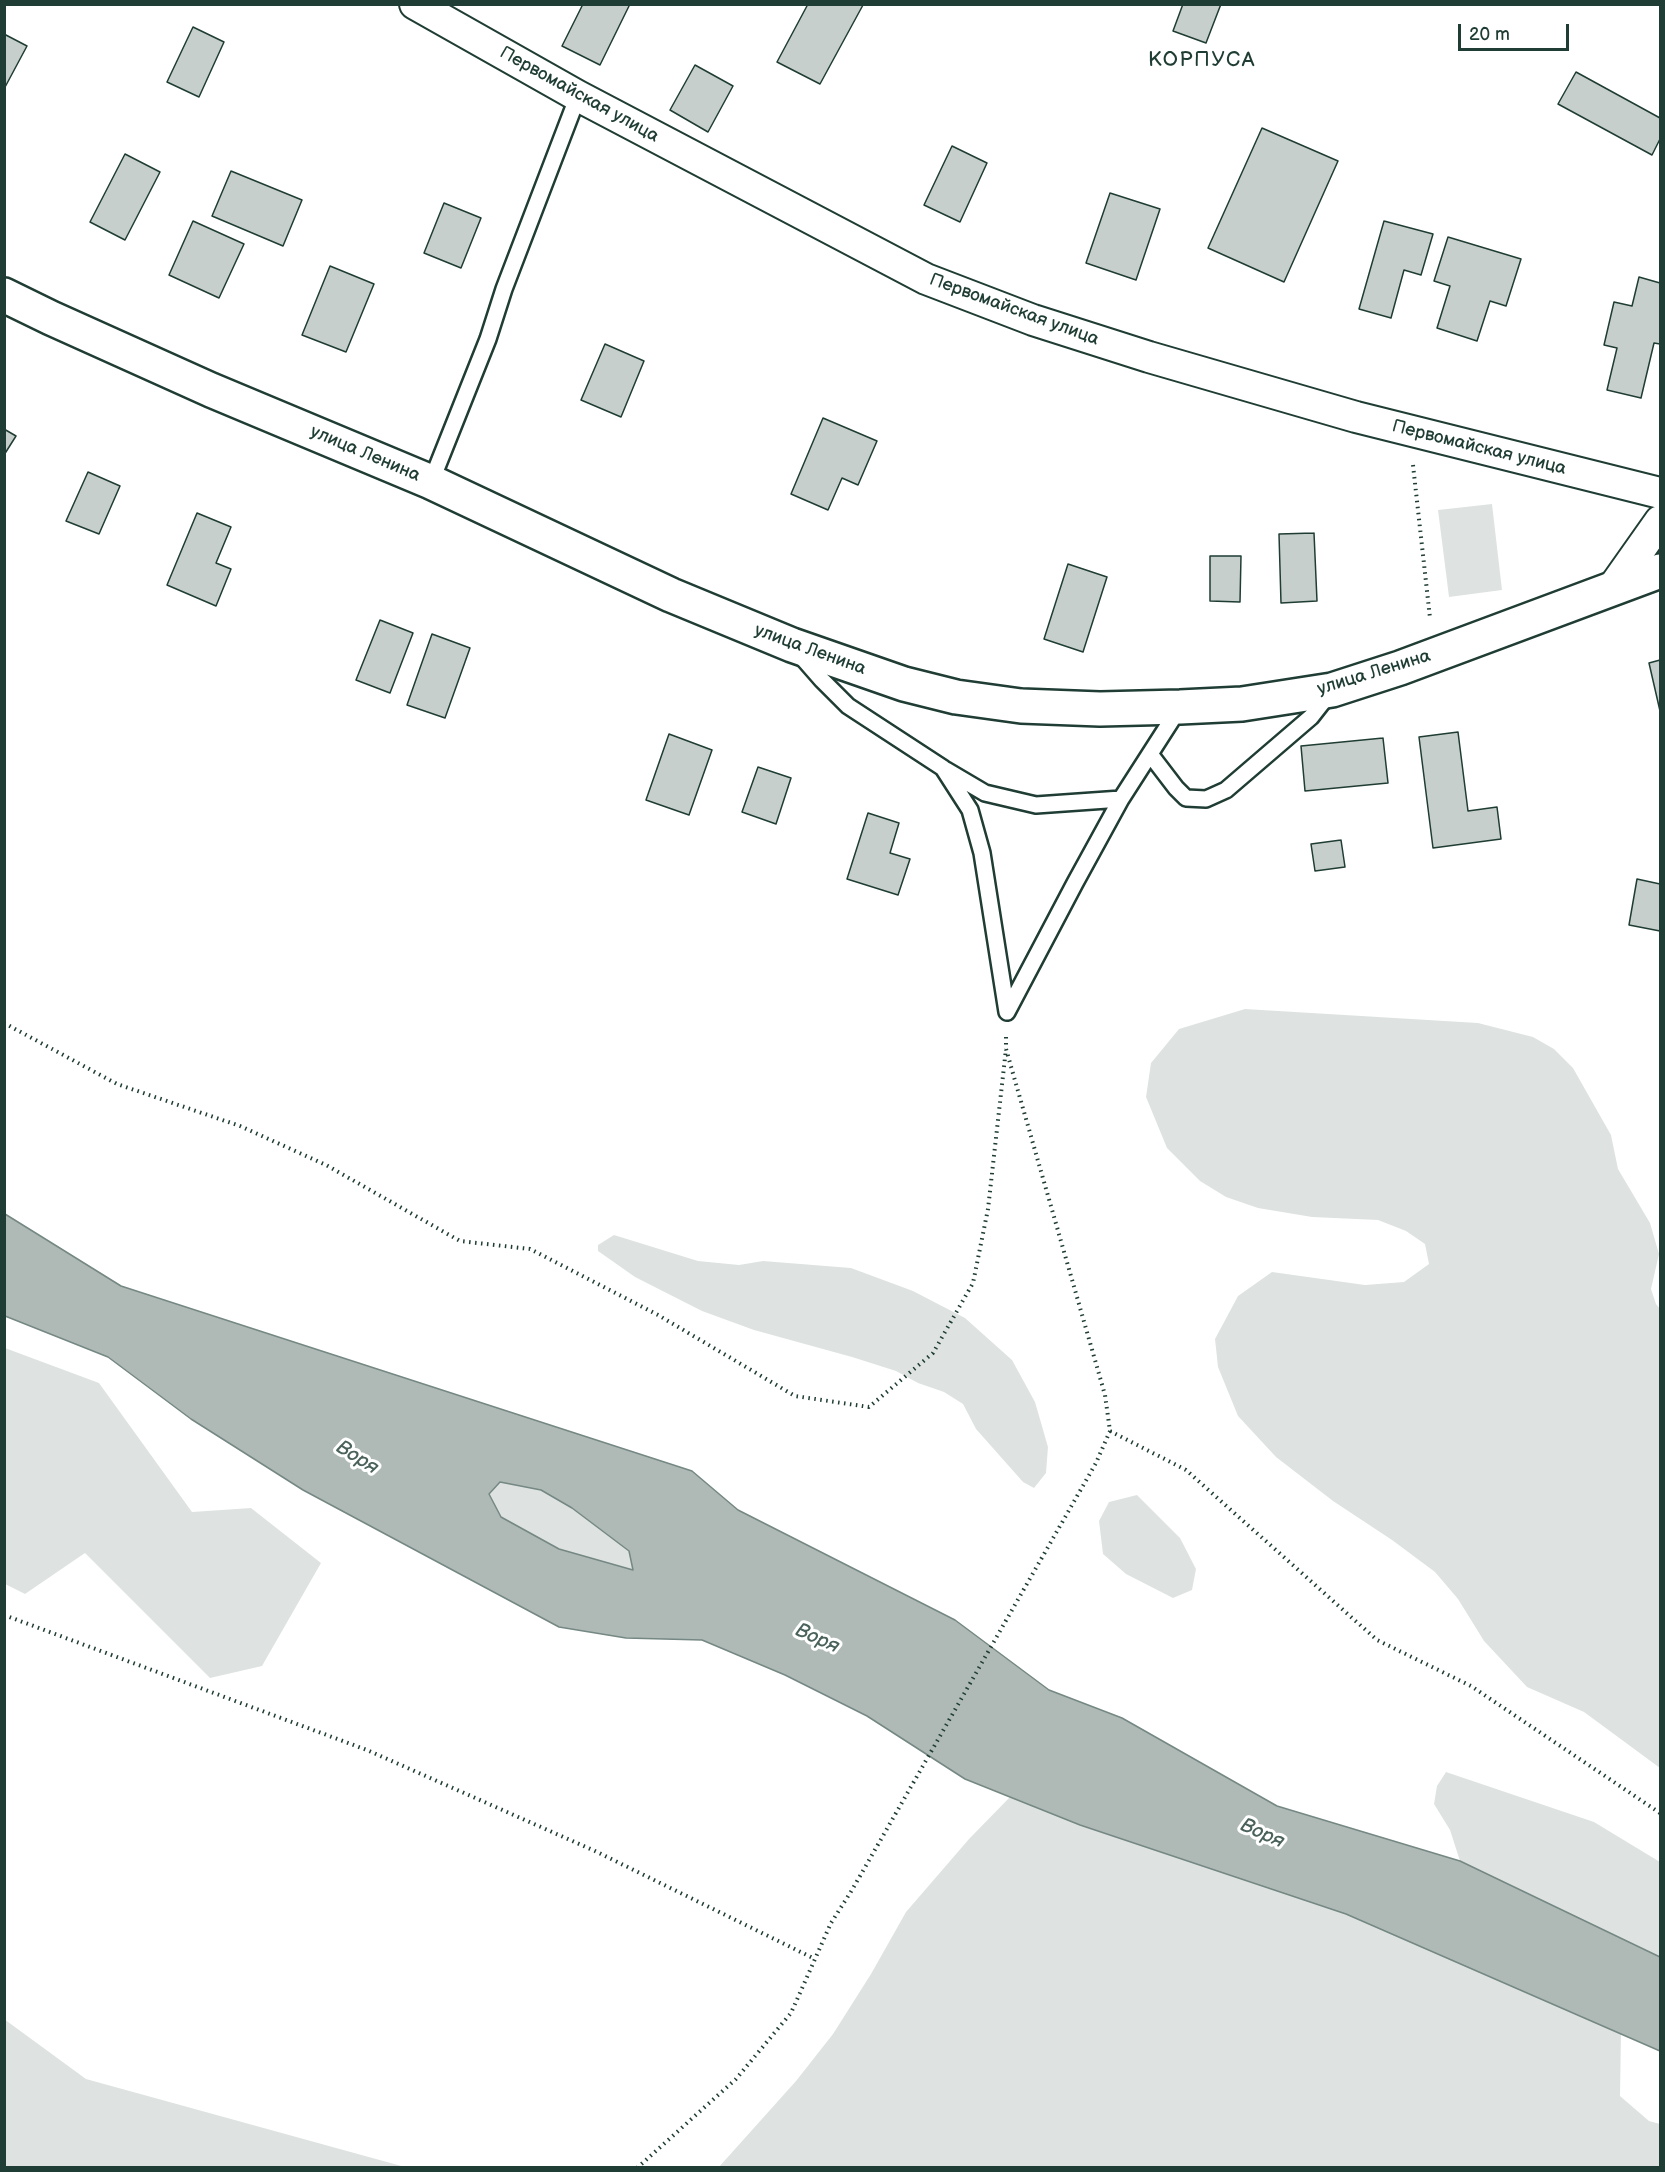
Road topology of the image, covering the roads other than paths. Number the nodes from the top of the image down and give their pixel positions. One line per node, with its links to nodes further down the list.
1 (415, 4): 2 (street, Первомайская улица)
2 (578, 96): 4 (lane); 5 (street, Первомайская улица)
3 (4, 295): 4 (street, улица Ленина)
4 (431, 482): 9 (street, улица Ленина)
5 (1660, 493)
6 (1660, 520): 8 (street)
7 (1660, 571): 8 (street, улица Ленина)
8 (1612, 589): 10 (street, улица Ленина)
9 (792, 645): 11 (street, улица Ленина); 13 (lane)
10 (1332, 690): 11 (street, улица Ленина); 12 (lane)
11 (1180, 707): 12 (lane)
12 (1150, 754): 14 (lane)
13 (943, 768): 14 (lane); 14 (lane)
14 (1121, 799)

